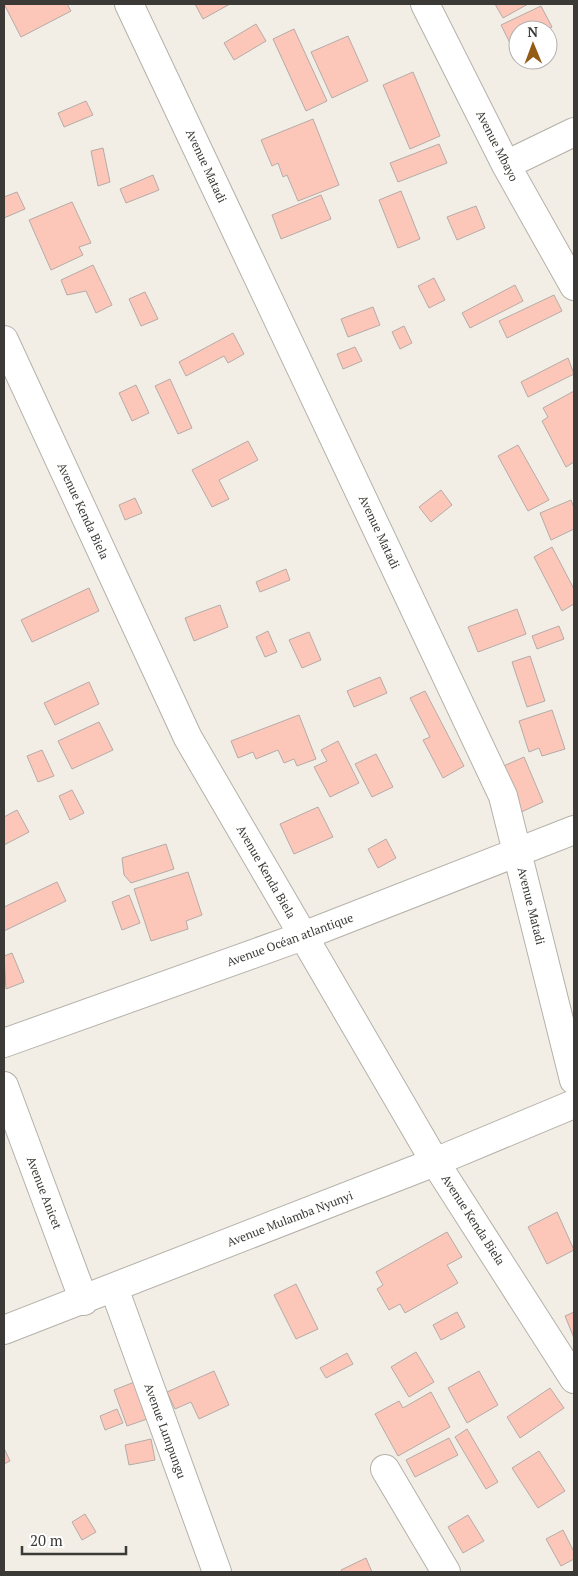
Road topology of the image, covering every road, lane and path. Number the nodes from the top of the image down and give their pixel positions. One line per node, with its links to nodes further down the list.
1 (129, 4): 8 (street, Avenue Matadi)
2 (425, 4): 4 (street, Avenue Mbayo)
3 (574, 132): 4 (street)
4 (506, 165): 5 (street, Avenue Mbayo)
5 (574, 286)
6 (4, 340): 9 (street, Avenue Kenda Biela)
7 (574, 830): 8 (street, Avenue Océan atlantique)
8 (518, 853): 9 (street, Avenue Océan atlantique); 11 (street, Avenue Matadi)
9 (303, 936): 10 (street, Avenue Océan atlantique); 14 (street, Avenue Kenda Biela)
10 (4, 1043)
11 (574, 1080)
12 (4, 1086): 16 (street, Avenue Anicet)
13 (574, 1104): 14 (street, Avenue Mulamba Nyunyi)
14 (435, 1162): 15 (street, Avenue Mulamba Nyunyi); 18 (street, Avenue Kenda Biela)
15 (114, 1288): 16 (street, Avenue Mulamba Nyunyi); 20 (street, Avenue Lumpungu)
16 (84, 1300): 17 (street, Avenue Mulamba Nyunyi)
17 (4, 1330)
18 (574, 1379)
19 (385, 1469): 21 (street)
20 (218, 1572)
21 (446, 1572)

